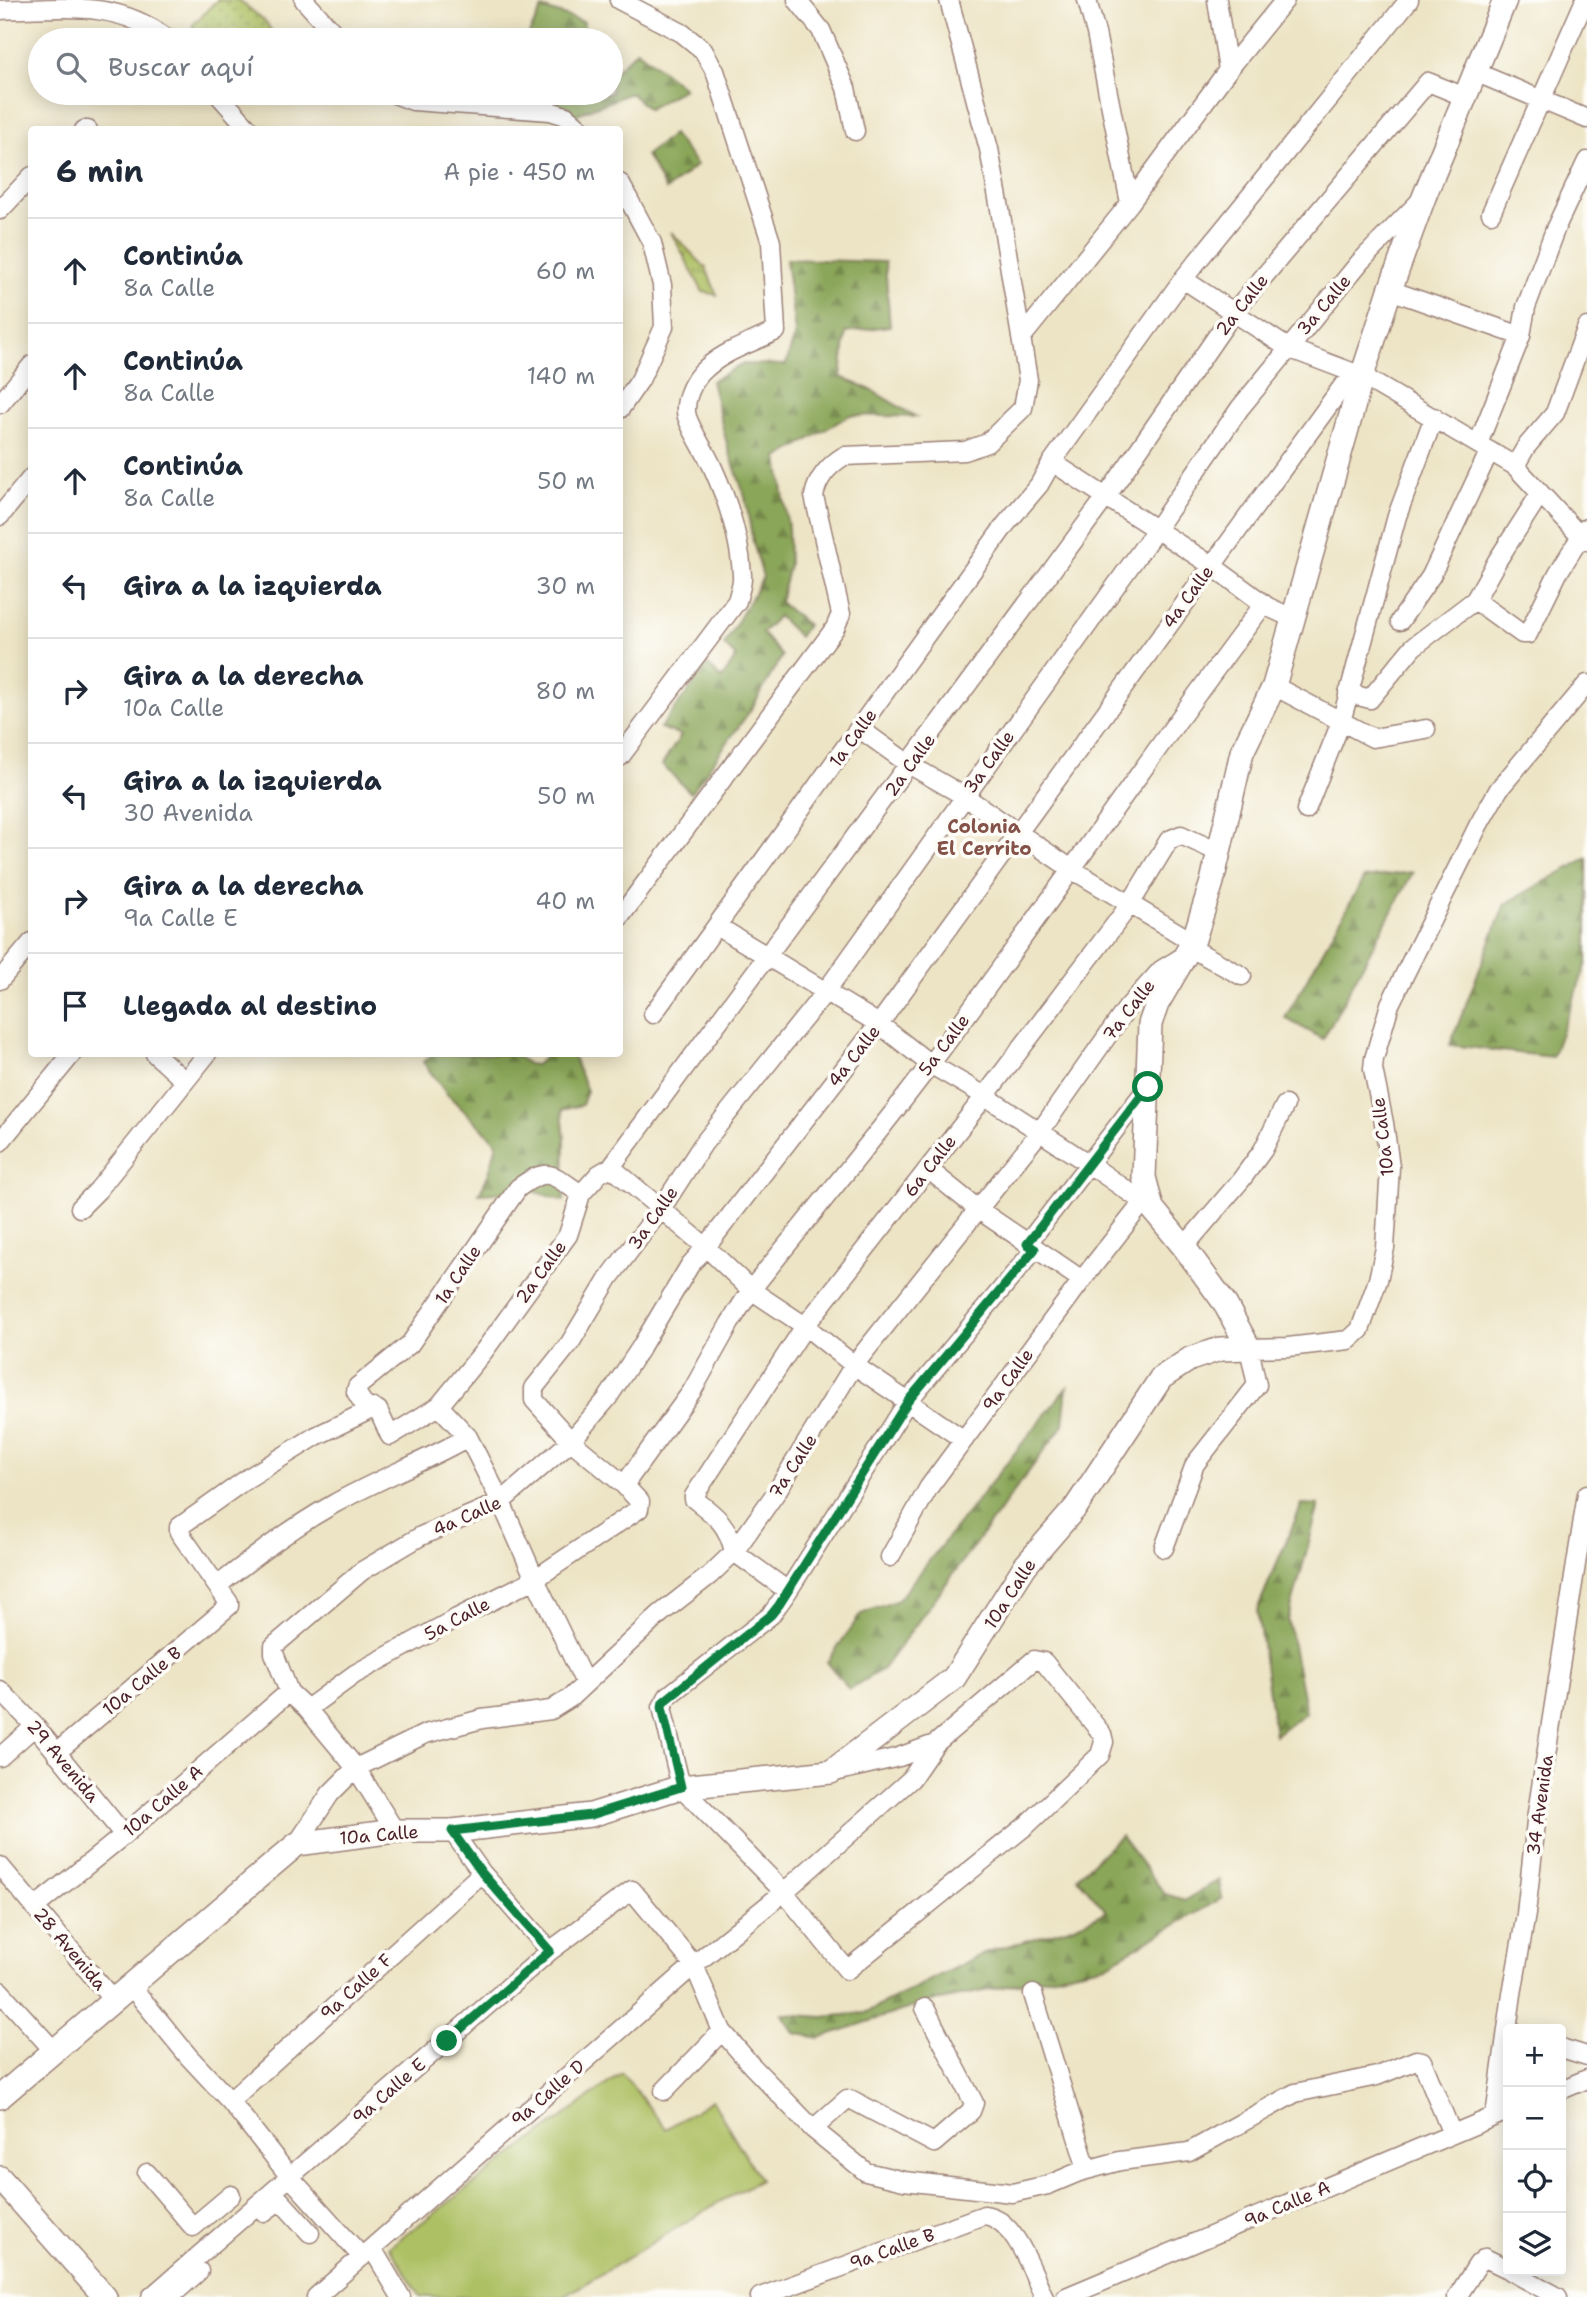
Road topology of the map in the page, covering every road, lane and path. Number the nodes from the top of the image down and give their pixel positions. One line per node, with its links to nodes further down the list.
1 (304, 0): 13 (street)
2 (619, 0): 63 (street)
3 (797, 0): 23 (street)
4 (949, 0): 36 (street)
5 (1087, 0): 28 (street)
6 (1217, 0): 14 (street)
7 (1285, 0): 14 (street)
8 (1409, 0): 31 (street, 1a Calle)
9 (1505, 0): 15 (street)
10 (1585, 0): 17 (street)
11 (0, 10): 12 (street)
12 (155, 28)
13 (329, 28)
14 (1228, 70): 28 (street)
15 (1475, 72): 16 (street); 17 (street)
16 (1465, 97): 27 (street); 33 (street, 2a Calle)
17 (1542, 99): 20 (street); 30 (street)
18 (228, 105): 21 (street)
19 (468, 105): 22 (street)
20 (1587, 119)
21 (246, 126)
22 (578, 126)
23 (855, 131)
24 (1587, 161): 35 (street)
25 (28, 180): 29 (street)
26 (623, 189): 41 (street)
27 (1424, 197): 32 (street); 37 (street, 3a Calle)
28 (1130, 203): 36 (street)
29 (0, 210)
30 (1491, 214)
31 (1183, 279): 33 (street); 44 (street, 1a Calle)
32 (1390, 290): 35 (street); 39 (street)
33 (1233, 313): 37 (street); 48 (street, 2a Calle)
34 (1587, 327): 45 (street)
35 (1521, 336): 43 (street)
36 (1022, 337): 71 (street)
37 (1288, 348): 39 (street); 50 (street, 3a Calle)
38 (28, 370): 40 (street)
39 (1362, 376): 42 (street); 52 (street, 4a Calle); 55 (street)
40 (0, 404)
41 (623, 405)
42 (1434, 417): 43 (street); 59 (street)
43 (1484, 448): 45 (street); 56 (street)
44 (1052, 462): 48 (street); 61 (street, 1a Calle)
45 (1515, 466): 47 (street)
46 (28, 482): 49 (street)
47 (1540, 494): 51 (street); 53 (street)
48 (1106, 497): 50 (street); 64 (street, 2a Calle)
49 (0, 516)
50 (1155, 531): 52 (street); 65 (street, 3a Calle)
51 (1585, 535): 53 (street)
52 (1211, 565): 54 (street); 67 (street, 4a Calle)
53 (1475, 600): 59 (street)
54 (1264, 604): 55 (street); 69 (street, 5a Calle)
55 (1292, 618): 58 (street)
56 (1400, 621)
57 (1587, 684): 105 (street, 10a Calle)
58 (1274, 686): 60 (street); 68 (street)
59 (1348, 692): 60 (street)
60 (1341, 723): 62 (street); 66 (street)
61 (860, 729): 64 (street); 72 (street, 1a Calle)
62 (1426, 729)
63 (623, 753)
64 (910, 765): 65 (street); 75 (street, 2a Calle)
65 (964, 796): 67 (street); 78 (street, 3a Calle)
66 (1306, 810)
67 (1018, 832): 69 (street); 80 (street, 4a Calle)
68 (1218, 852): 70 (street, 6a Calle); 74 (street)
69 (1073, 870): 70 (street); 84 (street, 5a Calle)
70 (1129, 906): 74 (street); 87 (street, 6a Calle)
71 (623, 913)
72 (717, 926): 75 (street); 79 (street, 1a Calle)
73 (28, 947): 77 (street)
74 (1191, 948): 76 (street); 86 (street); 89 (street, 7a Calle)
75 (768, 956): 78 (street); 92 (street, 2a Calle)
76 (1242, 976)
77 (0, 980)
78 (826, 991): 80 (street); 96 (street, 3a Calle)
79 (653, 1014)
80 (879, 1024): 84 (street); 100 (street, 4a Calle)
81 (70, 1057): 90 (street)
82 (158, 1057): 85 (street)
83 (205, 1057): 85 (street)
84 (930, 1065): 87 (street); 103 (street, 5a Calle)
85 (185, 1082): 95 (street)
86 (1148, 1087): 91 (street); 97 (street)
87 (985, 1096): 89 (street); 93 (street, 6a Calle)
88 (1285, 1105): 101 (street)
89 (1040, 1133): 91 (street); 98 (street, 7a Calle)
90 (0, 1142)
91 (1089, 1164): 97 (street); 99 (street)
92 (611, 1167): 94 (street, 2a Calle); 96 (street)
93 (928, 1169): 98 (street); 104 (street, 6a Calle)
94 (581, 1194): 108 (street, 2a Calle); 109 (street, 1a Calle)
95 (80, 1208)
96 (661, 1209): 100 (street); 112 (street, 3a Calle)
97 (1144, 1209): 101 (street); 102 (street, 9a Calle)
98 (979, 1210): 99 (street); 106 (street, 7a Calle)
99 (1031, 1246): 102 (street); 107 (street)
100 (706, 1247): 103 (street); 112 (street, 4a Calle)
101 (1184, 1247): 105 (street)
102 (1082, 1280): 111 (street, 9a Calle)
103 (751, 1290): 104 (street); 113 (street, 5a Calle)
104 (805, 1326): 106 (street); 117 (street, 6a Calle)
105 (1249, 1348): 116 (street); 131 (street, 10a Calle)
106 (854, 1365): 107 (street); 117 (street, 7a Calle)
107 (908, 1401): 111 (street); 121 (street)
108 (439, 1406): 109 (street, 2a Calle); 110 (street)
109 (373, 1410): 120 (street)
110 (468, 1437): 115 (street); 120 (street)
111 (964, 1440): 118 (street, 9a Calle)
112 (571, 1441): 113 (street, 3a Calle); 115 (street, 4a Calle)
113 (624, 1485): 119 (street, 5a Calle)
114 (1587, 1494): 148 (street, 34 Avenida)
115 (501, 1502): 119 (street); 124 (street, 4a Calle)
116 (1164, 1548)
117 (734, 1552): 121 (street); 122 (street, 7a Calle)
118 (890, 1557)
119 (535, 1579): 122 (street); 125 (street, 5a Calle)
120 (217, 1586): 128 (street, 10a Calle B)
121 (784, 1598): 132 (street)
122 (584, 1683): 130 (street, 7a Calle)
123 (0, 1690): 126 (street, 29 Avenida)
124 (289, 1692): 125 (street); 135 (street, 10a Calle A)
125 (307, 1709): 130 (street)
126 (35, 1726): 128 (street, 29 Avenida); 129 (street)
127 (935, 1744): 131 (street); 139 (street, 9a Calle D); 139 (street)
128 (56, 1753): 135 (street, 29 Avenida)
129 (0, 1757)
130 (356, 1768): 133 (street); 136 (street, 7a Calle)
131 (831, 1772): 132 (street, 10a Calle)
132 (681, 1787): 134 (street, 10a Calle); 139 (street)
133 (395, 1831): 134 (street, 10a Calle); 136 (street, 10a Calle)
134 (452, 1831): 138 (street)
135 (124, 1835): 140 (street, 10a Calle A)
136 (297, 1844): 143 (street)
137 (0, 1866): 140 (street, 28 Avenida)
138 (482, 1873): 141 (street); 158 (street, 9a Calle F)
139 (784, 1892): 142 (street, 9a Calle D)
140 (35, 1907): 146 (street, 28 Avenida)
141 (550, 1951): 142 (street, 9a Calle E); 164 (street, 9a Calle E)
142 (694, 1965): 149 (street); 170 (street, 9a Calle D)
143 (131, 1986): 146 (street); 158 (street, 28 Avenida)
144 (0, 1991): 151 (street)
145 (1033, 1994): 162 (street)
146 (113, 2000): 151 (street)
147 (926, 2008): 160 (street)
148 (1509, 2024)
149 (722, 2031): 156 (street); 160 (street)
150 (1566, 2050): 152 (street)
151 (54, 2051): 157 (street)
152 (1587, 2056)
153 (1587, 2079): 155 (street)
154 (1504, 2087): 159 (street, 34 Avenida)
155 (1566, 2088)
156 (664, 2091)
157 (0, 2097)
158 (230, 2101): 164 (street, 28 Avenida)
159 (1502, 2113): 161 (street, 9a Calle A)
160 (813, 2129): 162 (street)
161 (1452, 2134): 162 (street); 181 (street, 9a Calle A)
162 (1087, 2169)
163 (147, 2173): 167 (street)
164 (290, 2176): 169 (street, 9a Calle E); 170 (street, 28 Avenida)
165 (0, 2178): 173 (street)
166 (231, 2195): 167 (street)
167 (192, 2227): 169 (street)
168 (310, 2233): 176 (street)
169 (204, 2246): 174 (street); 175 (street, 9a Calle E)
170 (367, 2252): 177 (street, 9a Calle D); 178 (street, 28 Avenida)
171 (1503, 2267): 182 (street)
172 (1520, 2276): 183 (street)
173 (105, 2297)
174 (137, 2297)
175 (151, 2297)
176 (170, 2297)
177 (316, 2297)
178 (401, 2297)
179 (760, 2297): 180 (street, 9a Calle B)
180 (1044, 2297)
181 (1066, 2297)
182 (1458, 2297)
183 (1558, 2297)

